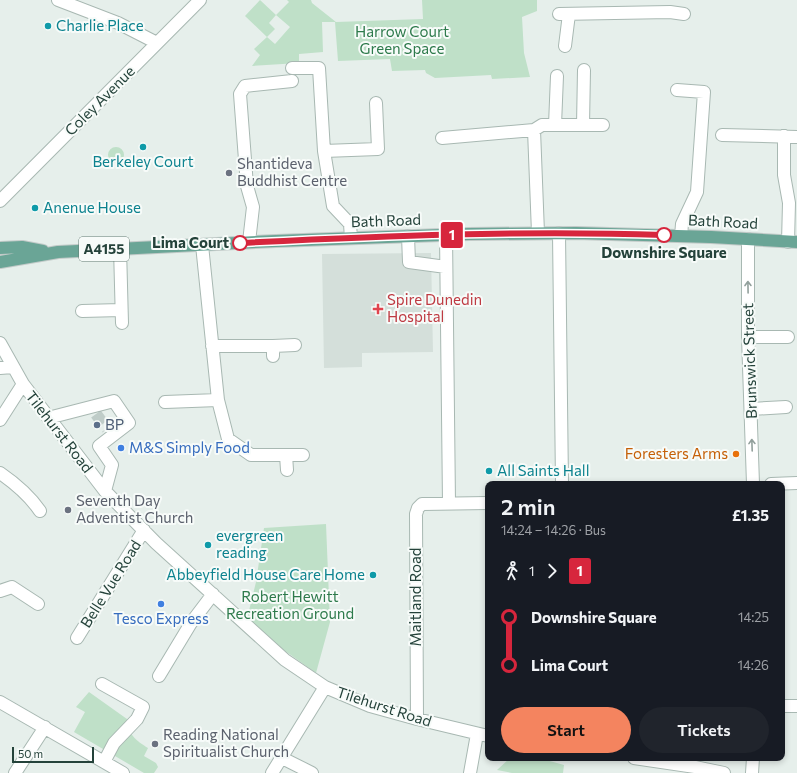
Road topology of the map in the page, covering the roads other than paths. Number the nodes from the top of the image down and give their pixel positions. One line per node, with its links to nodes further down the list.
1 (58, 0): 5 (street)
2 (200, 0): 5 (street, Coley Avenue)
3 (672, 6): 4 (street); 6 (street)
4 (684, 14)
5 (157, 43): 22 (street, Coley Avenue)
6 (565, 46)
7 (292, 68): 21 (street)
8 (584, 70): 14 (street)
9 (557, 76): 13 (street)
10 (292, 81): 30 (street)
11 (677, 90): 27 (street)
12 (376, 103): 21 (street)
13 (556, 125): 14 (street); 16 (street)
14 (584, 125): 15 (street)
15 (602, 125)
16 (534, 130): 20 (street); 23 (street)
17 (722, 135): 18 (street)
18 (784, 136): 19 (street); 31 (street)
19 (797, 137)
20 (442, 138)
21 (324, 151): 28 (street)
22 (0, 201)
23 (538, 233): 24 (main road, Bath Road / A4155); 25 (main road, Bath Road / A4155)
24 (559, 233): 27 (main road, Bath Road / A4155); 59 (street)
25 (446, 235): 26 (main road, Bath Road / A4155); 37 (street)
26 (408, 236): 28 (main road, Bath Road / A4155); 37 (street)
27 (681, 236): 29 (main road, Bath Road / A4155)
28 (351, 238): 30 (main road, Bath Road / A4155)
29 (748, 239): 31 (main road, Bath Road / A4155); 41 (street, Brunswick Street, one-way to 29)
30 (249, 242): 32 (main road, Bath Road / A4155)
31 (792, 242)
32 (202, 245): 34 (main road, Bath Road / A4155); 45 (street)
33 (0, 248): 35 (main road, Bath Road / A4155)
34 (120, 248): 35 (main road, Bath Road / A4155); 38 (street)
35 (48, 252): 36 (main road, Bath Road / A4155)
36 (0, 262)
37 (446, 267): 64 (street)
38 (121, 310): 39 (street); 40 (street)
39 (82, 311)
40 (122, 323)
41 (748, 337): 42 (street); 52 (street, Brunswick Street)
42 (788, 337)
43 (0, 342): 46 (street, Tilehurst Road)
44 (295, 345): 45 (street)
45 (212, 346): 49 (street)
46 (13, 367): 47 (street); 48 (street, Tilehurst Road)
47 (0, 368)
48 (22, 384): 53 (street, Tilehurst Road); 54 (street)
49 (218, 400): 50 (street); 55 (street)
50 (165, 402)
51 (786, 407): 52 (street)
52 (751, 409): 60 (street, Brunswick Street, one-way to 52)
53 (48, 418): 63 (street, Tilehurst Road); 63 (street)
54 (0, 420)
55 (286, 455): 56 (street); 57 (street)
56 (303, 455)
57 (287, 470)
58 (0, 474): 66 (street)
59 (562, 481)
60 (753, 481)
61 (785, 483): 62 (street)
62 (797, 483)
63 (105, 491): 67 (street, Tilehurst Road)
64 (449, 503): 65 (street); 78 (street, Maitland Road)
65 (485, 503)
66 (40, 511)
67 (144, 530): 69 (street, Tilehurst Road); 71 (street, Belle Vue Road)
68 (0, 591): 70 (street)
69 (213, 594): 72 (street); 74 (street, Tilehurst Road)
70 (38, 604)
71 (77, 638)
72 (159, 676)
73 (102, 684): 84 (street)
74 (325, 687): 78 (street, Tilehurst Road); 81 (street)
75 (0, 702): 79 (street)
76 (785, 706): 77 (street)
77 (797, 706)
78 (417, 719): 80 (street, Tilehurst Road)
79 (45, 727): 84 (street); 86 (street)
80 (483, 735): 89 (street)
81 (282, 758): 87 (street); 88 (street)
82 (654, 761): 90 (street)
83 (753, 761): 91 (street)
84 (104, 762): 85 (street)
85 (118, 772)
86 (15, 773)
87 (272, 773)
88 (312, 773)
89 (470, 773)
90 (724, 773)
91 (752, 773)

